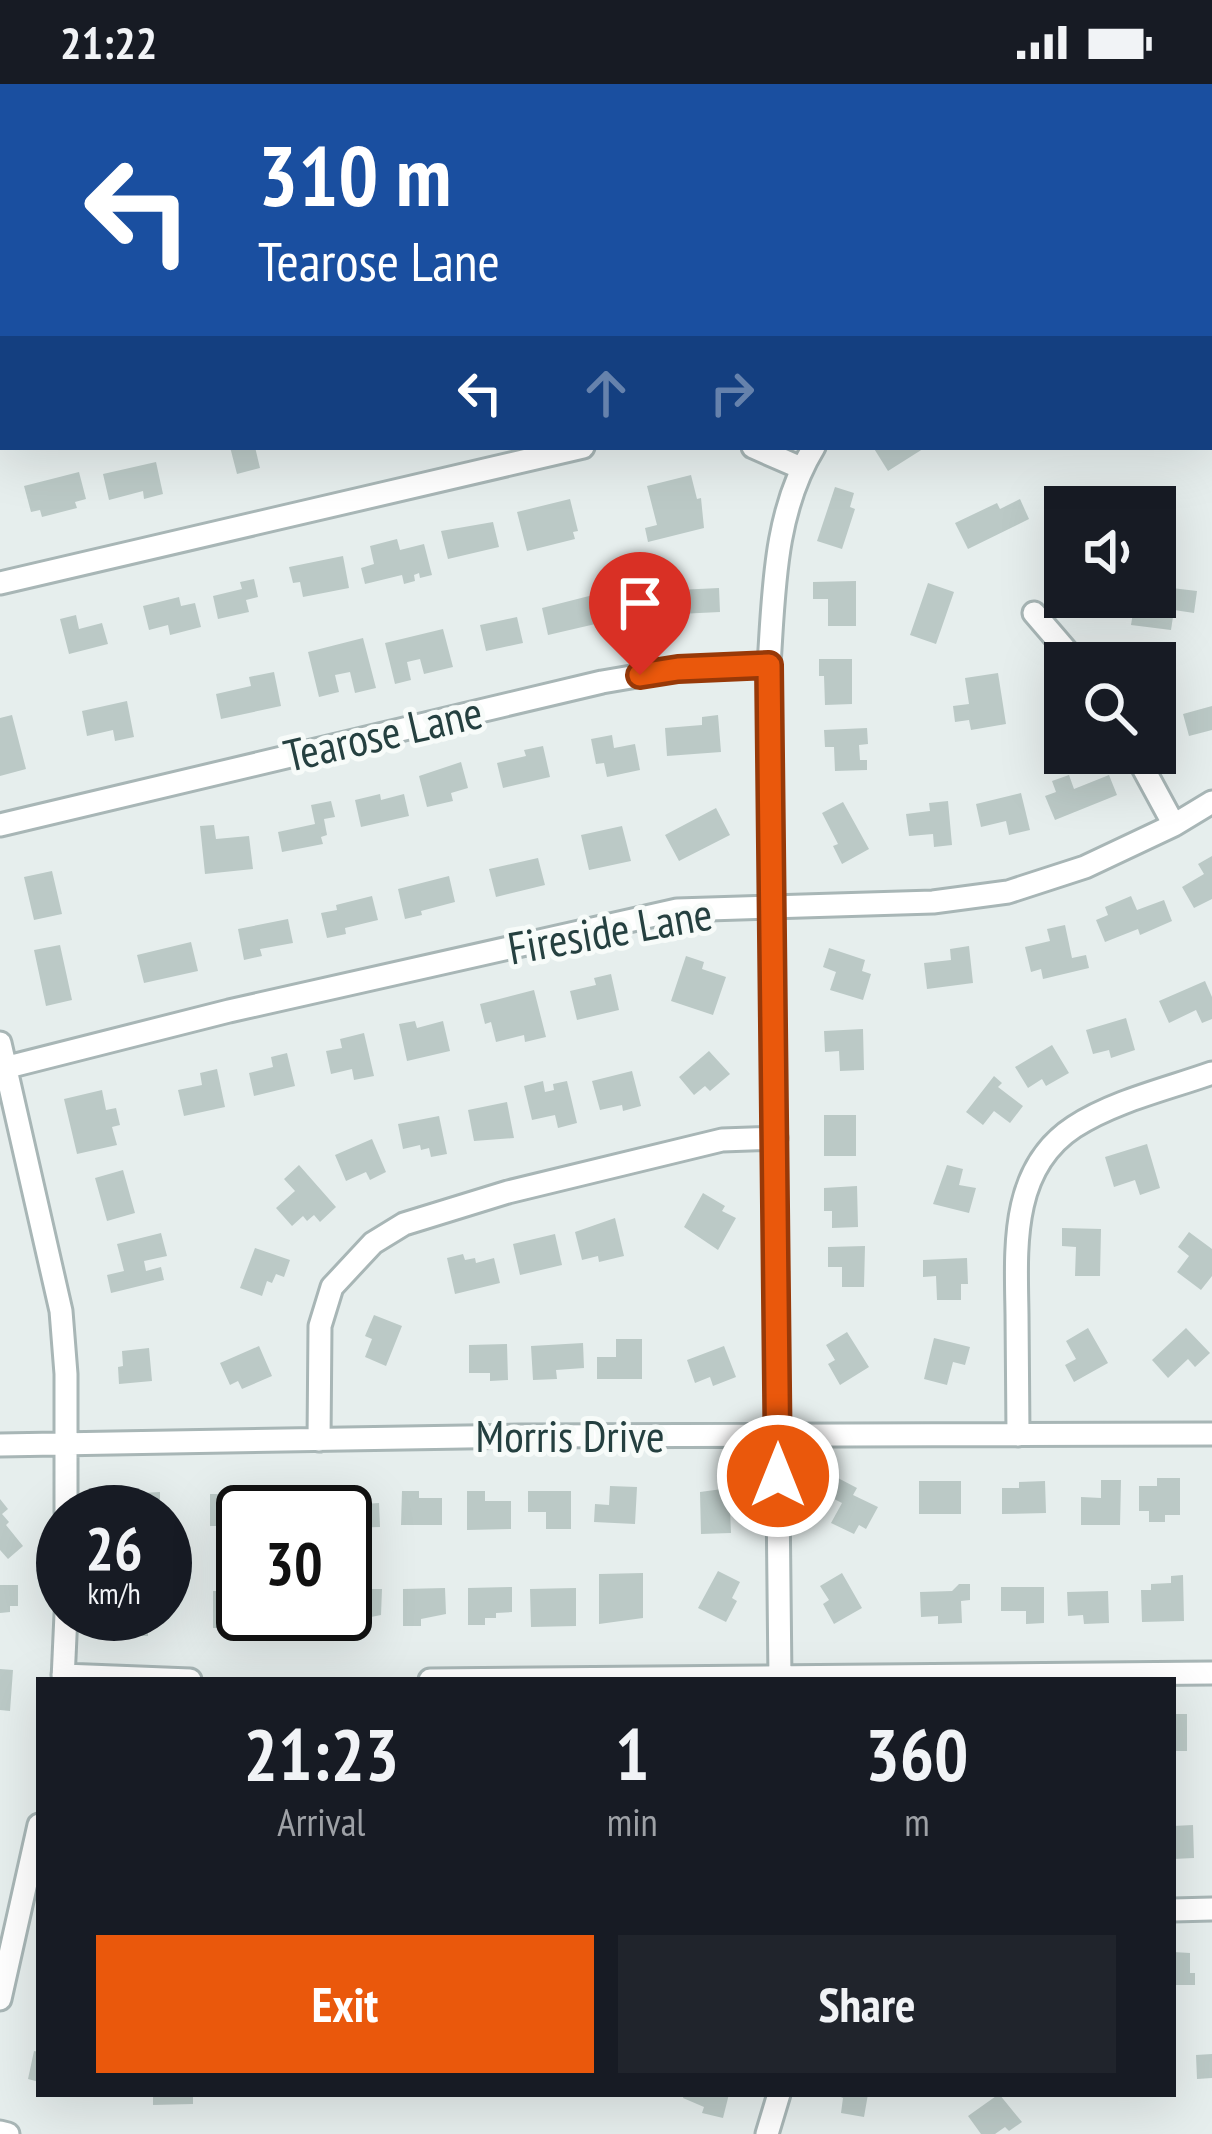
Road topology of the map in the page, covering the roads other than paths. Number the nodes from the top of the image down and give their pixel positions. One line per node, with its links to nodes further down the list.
1 (570, 450): 5 (street)
2 (760, 450): 4 (street)
3 (812, 450): 4 (street)
4 (801, 468): 8 (street)
5 (0, 583)
6 (1034, 614): 7 (street)
7 (1059, 642)
8 (769, 665): 12 (street, Tearose Lane); 13 (street)
9 (1147, 774): 11 (street)
10 (1212, 802): 11 (street, Fireside Lane)
11 (1174, 824): 13 (street, Fireside Lane)
12 (0, 825)
13 (772, 907): 15 (street, Fireside Lane); 17 (street)
14 (0, 1043): 15 (street)
15 (3, 1068): 23 (street)
16 (1212, 1073): 19 (street)
17 (776, 1138): 20 (street); 21 (street)
18 (1212, 1434): 19 (street, Morris Drive)
19 (1018, 1435): 20 (street, Morris Drive)
20 (778, 1436): 21 (street, Morris Drive); 28 (street)
21 (319, 1440): 23 (street, Morris Drive)
22 (0, 1445): 23 (street, Morris Drive)
23 (66, 1445): 24 (street)
24 (66, 1485)
25 (65, 1641): 27 (street)
26 (1212, 1673): 29 (street)
27 (63, 1677)
28 (780, 1677)
29 (866, 1677)
30 (36, 1854): 31 (street)
31 (31, 1901): 34 (street)
32 (1176, 1910): 33 (street)
33 (1212, 1910)
34 (0, 1999)
35 (777, 2097): 36 (street)
36 (767, 2134)

